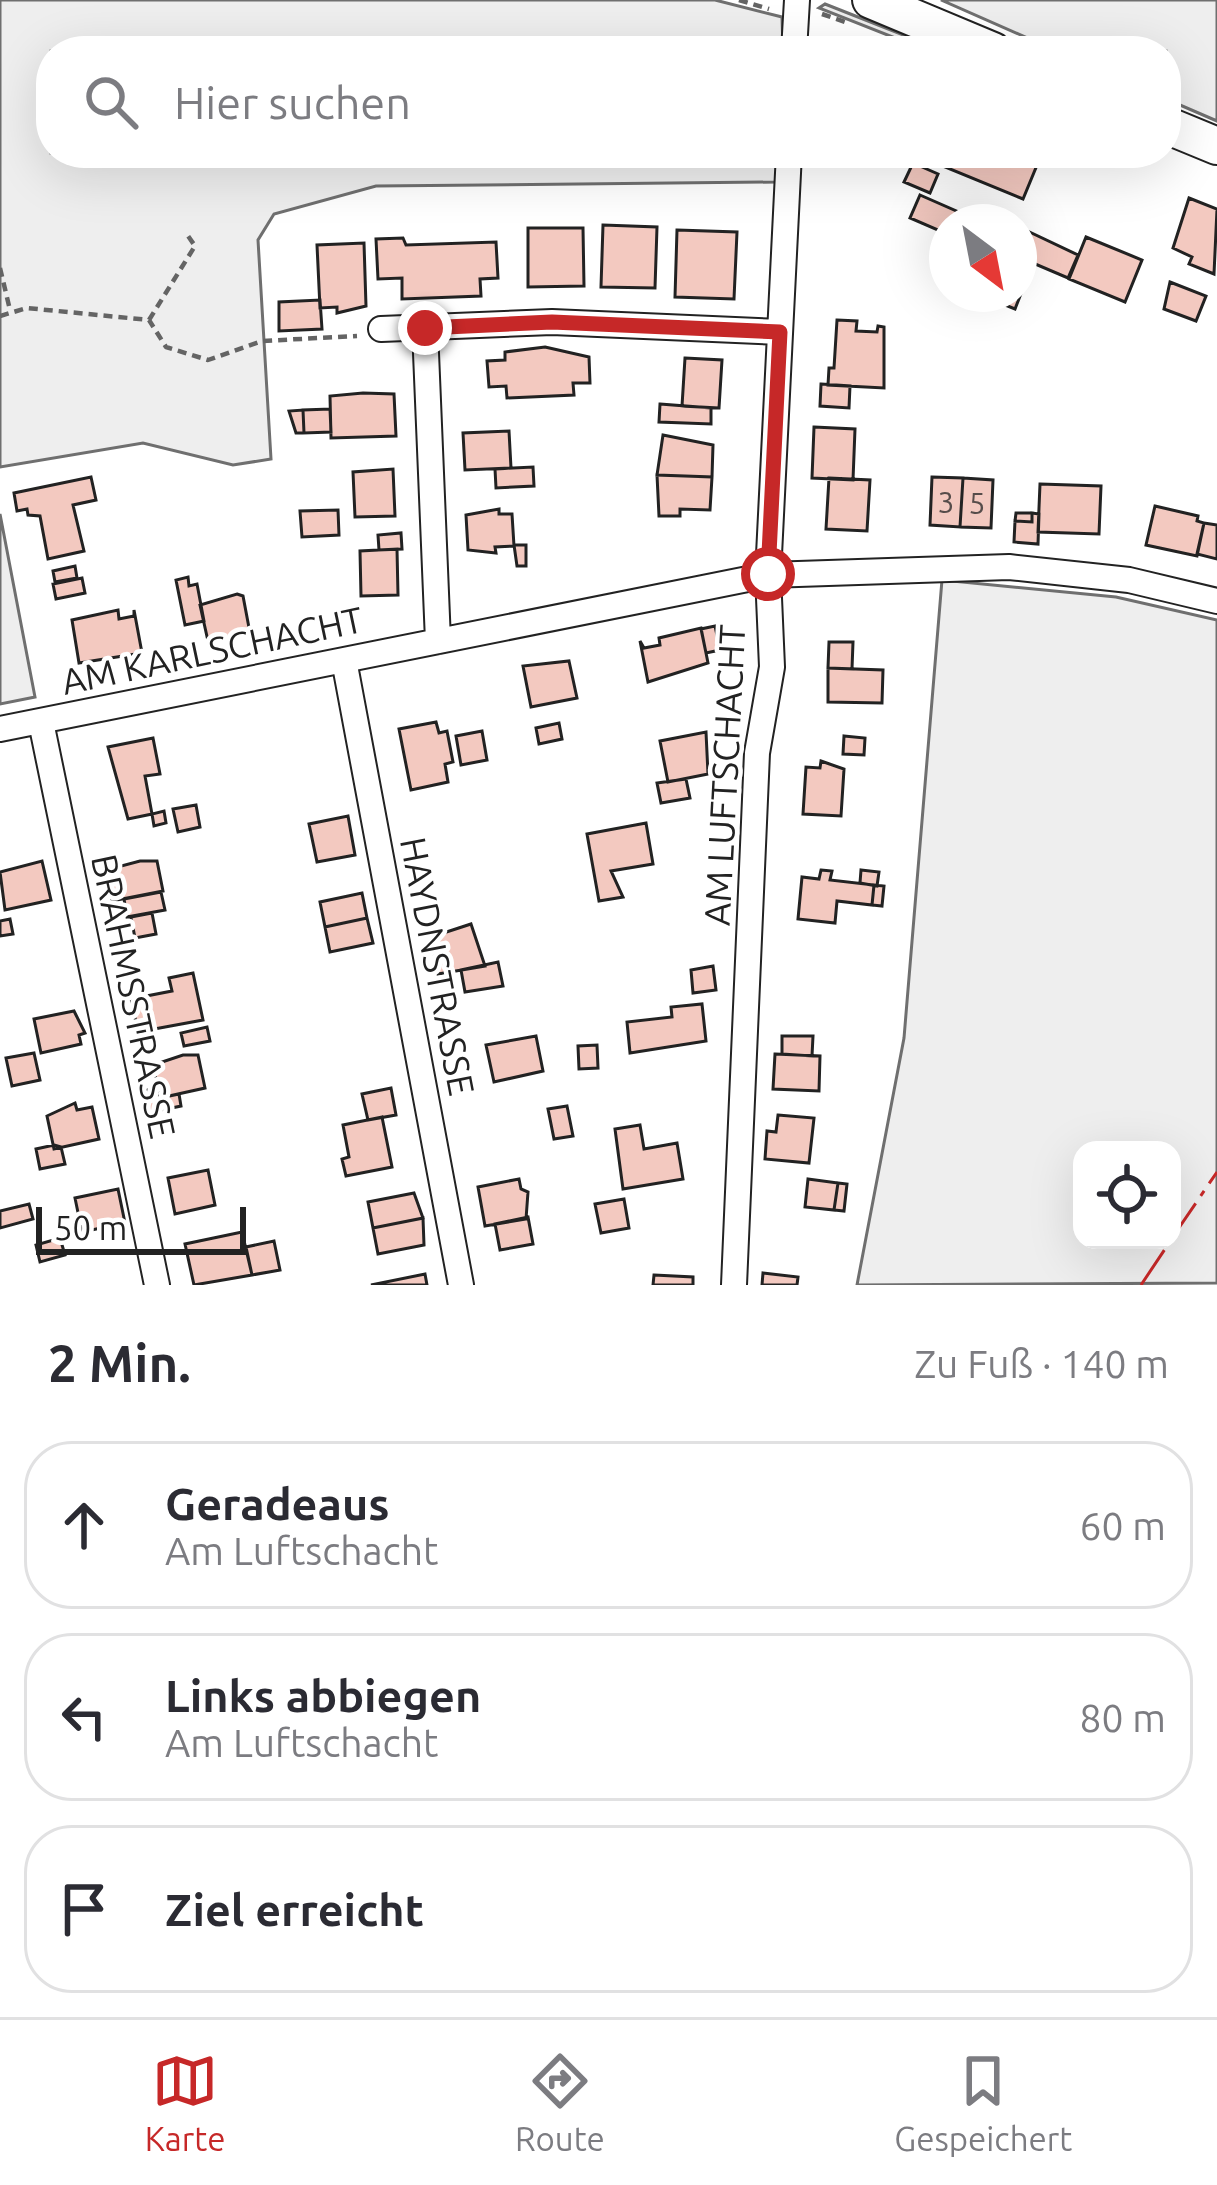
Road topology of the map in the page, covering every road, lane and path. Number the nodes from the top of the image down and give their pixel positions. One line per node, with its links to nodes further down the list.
1 (739, 0): 3 (path)
2 (871, 0): 5 (main road)
3 (796, 6): 4 (street)
4 (795, 36)
5 (958, 36)
6 (1181, 130): 7 (main road)
7 (1217, 146)
8 (788, 168): 16 (street, AM LUFTSCHACHT)
9 (186, 233): 13 (path)
10 (0, 268): 11 (path)
11 (10, 310): 12 (path); 13 (path)
12 (0, 316)
13 (149, 320): 15 (path)
14 (425, 328): 15 (street); 16 (street); 19 (street)
15 (381, 329)
16 (780, 332): 17 (street, AM LUFTSCHACHT)
17 (768, 574): 18 (street, AM KARLSCHACHT); 19 (street, AM KARLSCHACHT); 25 (street, AM LUFTSCHACHT)
18 (1217, 601)
19 (438, 641): 20 (street, AM KARLSCHACHT)
20 (344, 660): 21 (street, AM KARLSCHACHT); 24 (street, HAYDNSTRASSE)
21 (40, 722): 22 (street, AM KARLSCHACHT); 23 (street, BRAHMSSTRASSE)
22 (0, 729)
23 (157, 1285)
24 (461, 1285)
25 (734, 1285)

